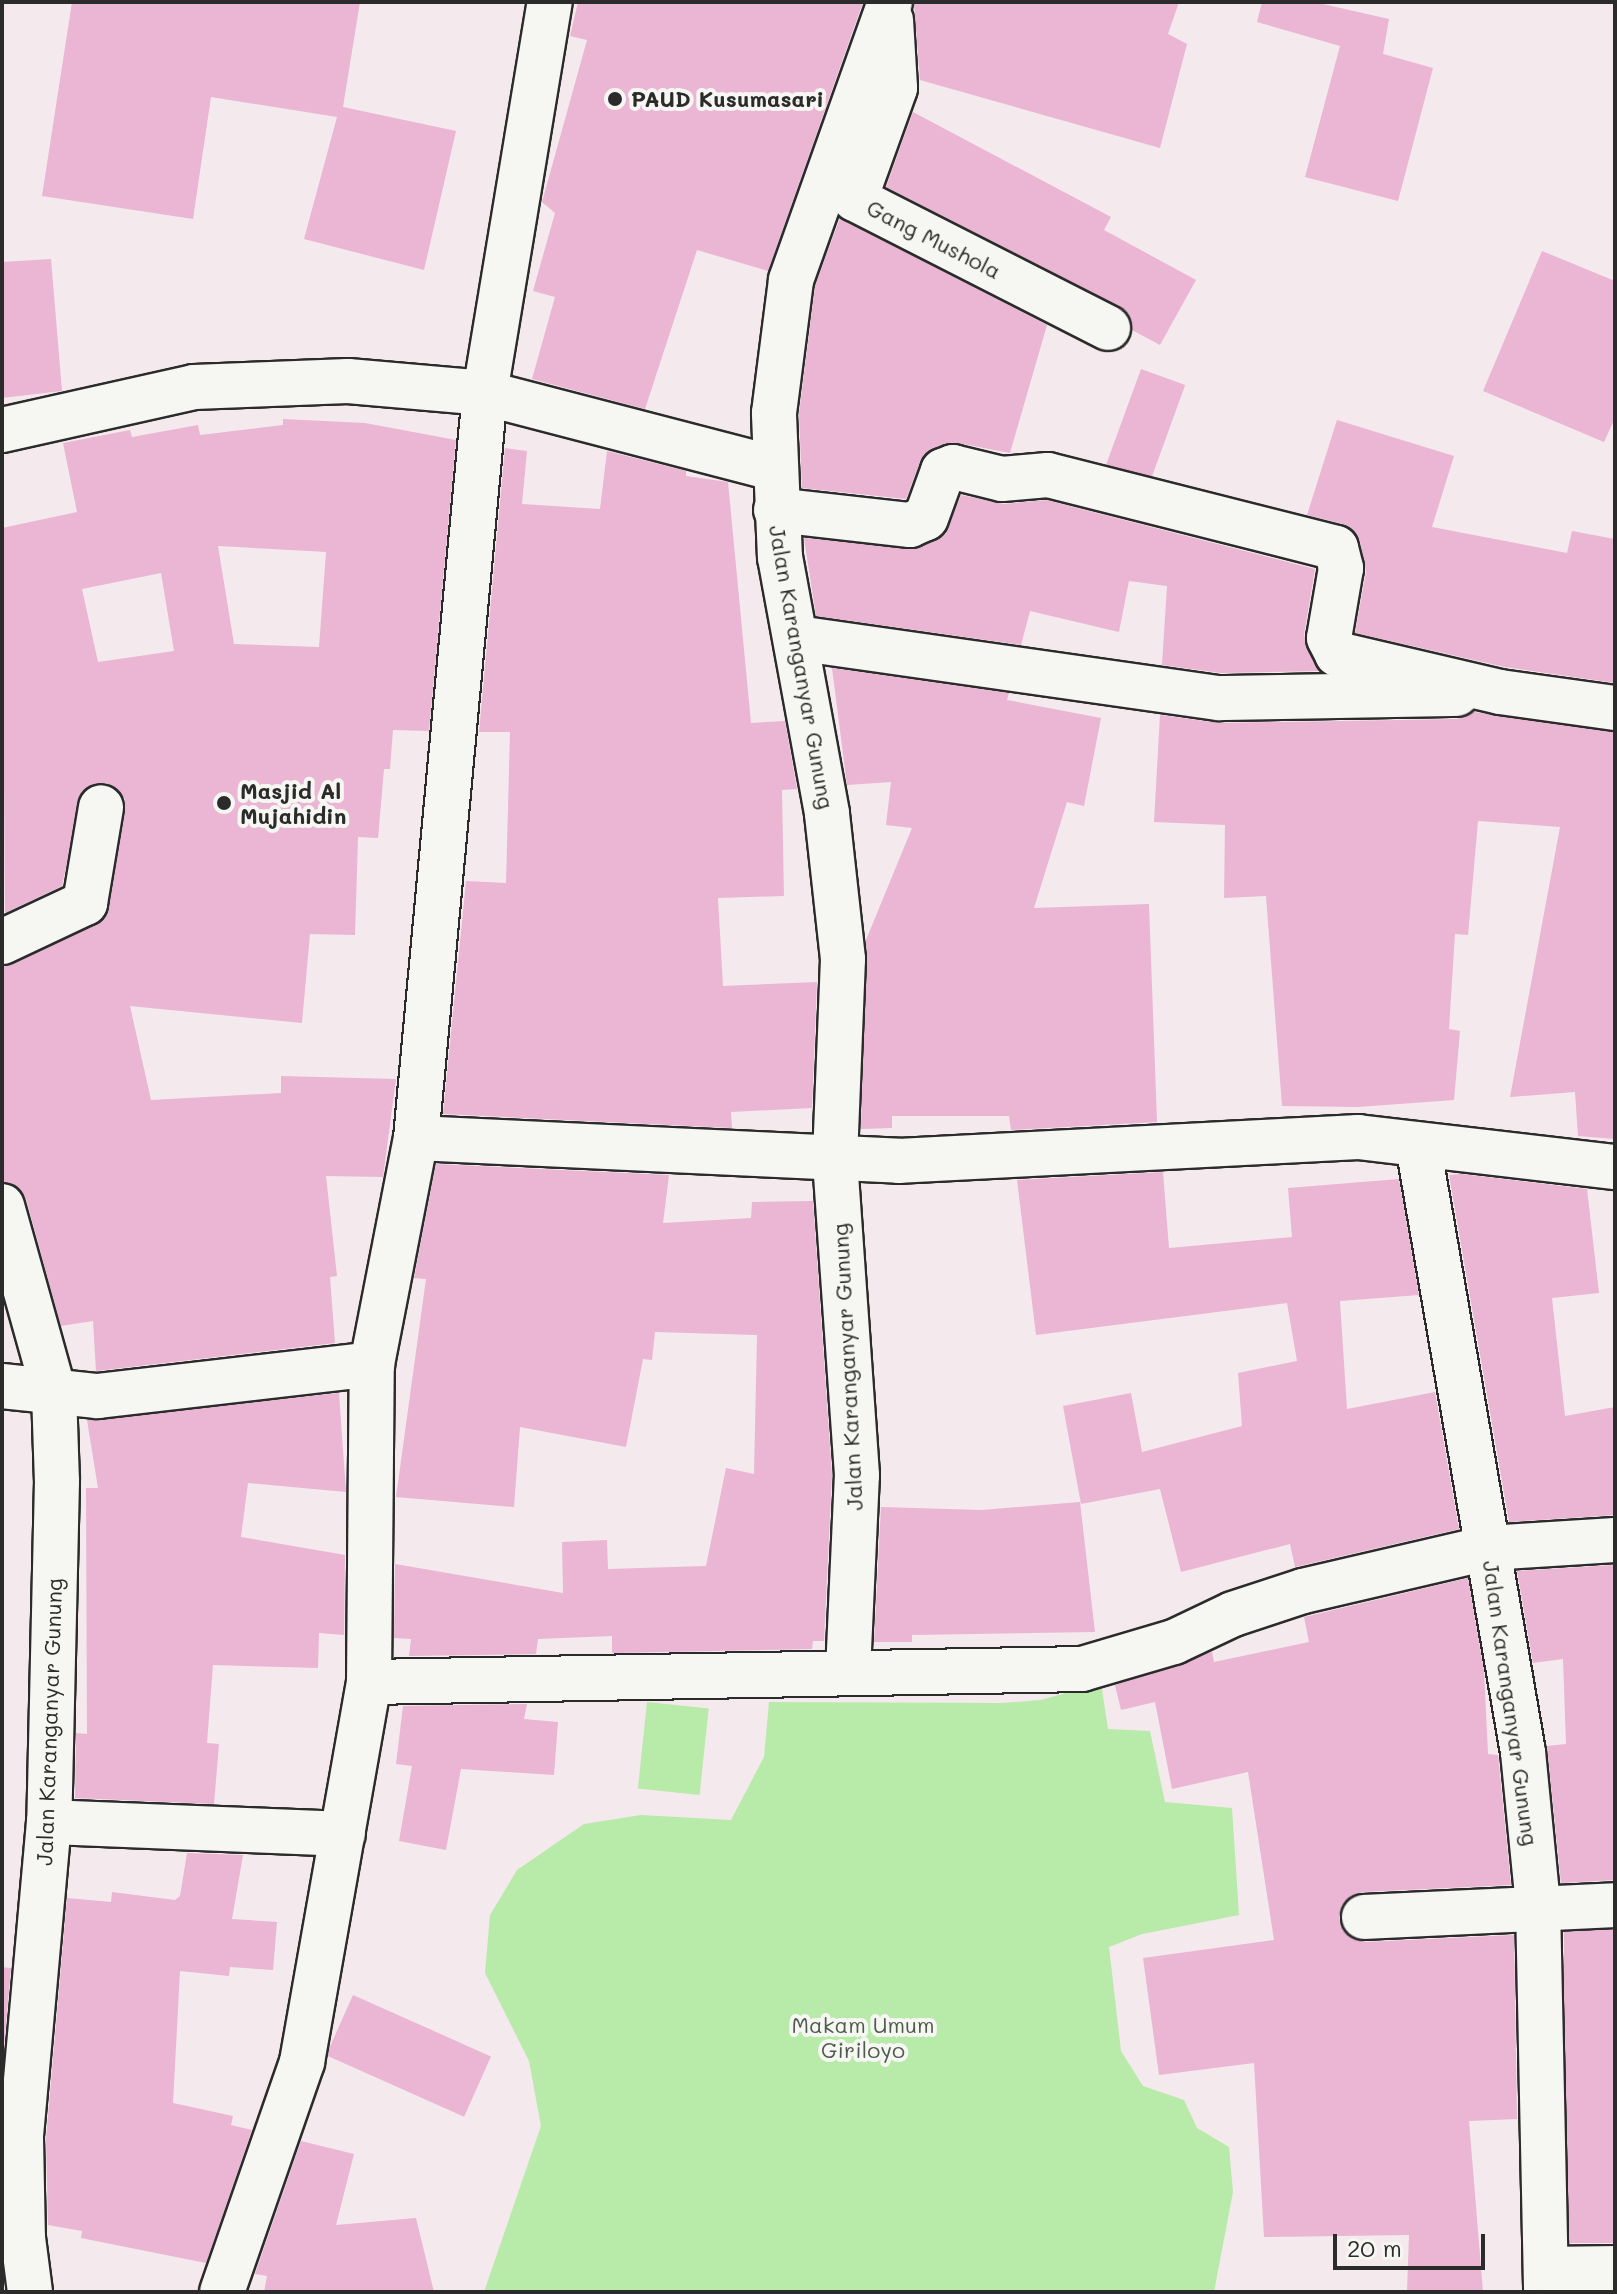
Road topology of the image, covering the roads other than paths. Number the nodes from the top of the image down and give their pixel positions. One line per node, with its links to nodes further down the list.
1 (550, 2): 4 (street)
2 (890, 2): 3 (street, Gang Mushola); 6 (street, Jalan Karanganyar Gunung)
3 (1108, 328)
4 (485, 393): 5 (street); 6 (street); 12 (street)
5 (2, 430)
6 (774, 489): 7 (street, Jalan Karanganyar Gunung); 8 (street)
7 (796, 638): 8 (street); 14 (street, Jalan Karanganyar Gunung)
8 (1500, 692): 9 (street)
9 (1615, 708)
10 (101, 807): 11 (street)
11 (2, 942)
12 (416, 1138): 14 (street); 17 (street)
13 (1418, 1145): 14 (street); 15 (street); 21 (street)
14 (835, 1158): 22 (street, Jalan Karanganyar Gunung)
15 (1615, 1167)
16 (2, 1206): 19 (street, Jalan Karanganyar Gunung)
17 (372, 1364): 19 (street); 23 (street)
18 (2, 1386): 19 (street)
19 (54, 1392): 24 (street, Jalan Karanganyar Gunung)
20 (1615, 1540): 21 (street, Jalan Karanganyar Gunung)
21 (1488, 1548): 22 (street, Jalan Karanganyar Gunung); 26 (street, Jalan Karanganyar Gunung)
22 (848, 1672): 23 (street, Jalan Karanganyar Gunung)
23 (369, 1682): 25 (street)
24 (49, 1822): 25 (street); 29 (street, Jalan Karanganyar Gunung)
25 (343, 1834): 33 (street)
26 (1538, 1905): 27 (street); 28 (street); 31 (street, Jalan Karanganyar Gunung)
27 (1615, 1905)
28 (1364, 1917)
29 (12, 2134): 32 (street, Jalan Karanganyar Gunung)
30 (1615, 2268): 31 (street)
31 (1546, 2281)
32 (30, 2292)
33 (222, 2292)

